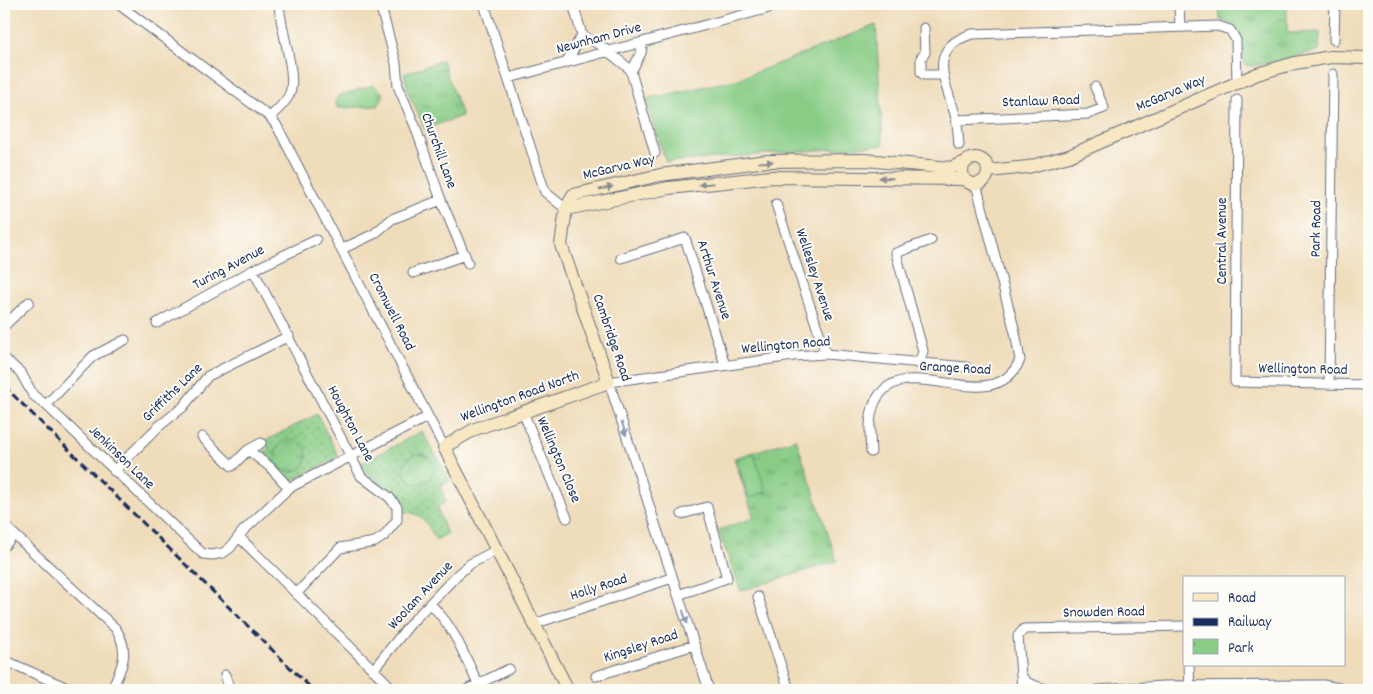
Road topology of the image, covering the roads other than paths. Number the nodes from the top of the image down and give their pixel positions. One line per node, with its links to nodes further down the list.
1 (118, 4): 24 (street, Cromwell Road)
2 (279, 4): 24 (street)
3 (380, 4): 31 (street, Churchill Lane)
4 (484, 4): 20 (street)
5 (573, 4): 11 (street)
6 (784, 4): 13 (street, Newnham Drive)
7 (1179, 4): 9 (street)
8 (1335, 4): 12 (street)
9 (1180, 27): 19 (street); 21 (street)
10 (924, 28): 19 (street)
11 (582, 34): 14 (street); 16 (street)
12 (1334, 40)
13 (643, 42): 14 (street, Newnham Drive); 17 (street)
14 (607, 52): 16 (street, Newnham Drive); 17 (street)
15 (1369, 58): 21 (street, McGarva Way)
16 (566, 63): 20 (street, Newnham Drive)
17 (631, 70): 27 (street)
18 (1333, 74): 52 (street, Park Road)
19 (942, 75): 25 (street)
20 (508, 78): 33 (street)
21 (1237, 84): 29 (street, McGarva Way)
22 (1095, 87): 25 (street, Stanlaw Road)
23 (1238, 100): 51 (street, Central Avenue)
24 (270, 117): 36 (street, Cromwell Road)
25 (956, 120): 26 (street)
26 (959, 145)
27 (655, 153)
28 (966, 162): 29 (street); 30 (street); 33 (street, McGarva Way, one-way to 28)
29 (988, 170): 30 (street)
30 (970, 182): 33 (street, McGarva Way, one-way to 33); 61 (street, Grange Road)
31 (441, 200): 36 (street, Churchill Lane); 39 (street)
32 (776, 204): 45 (street, Wellesley Avenue)
33 (566, 208): 50 (street, Cambridge Road)
34 (316, 240): 38 (street, Turing Avenue)
35 (931, 240): 47 (street)
36 (342, 249): 56 (street, Cromwell Road)
37 (621, 259): 48 (street, Arthur Avenue)
38 (253, 270): 41 (street, Turing Avenue); 43 (street, Houghton Lane)
39 (412, 273)
40 (29, 302): 42 (street)
41 (156, 323)
42 (4, 326)
43 (288, 336): 62 (street, Houghton Lane); 63 (street, Griffiths Lane)
44 (125, 340): 54 (street)
45 (826, 354): 47 (street, Wellington Road); 48 (street, Wellington Road)
46 (4, 358): 54 (street, Jenkinson Lane)
47 (918, 364): 49 (street, Wellington Road)
48 (725, 366): 50 (street, Wellington Road)
49 (966, 366)
50 (609, 382): 55 (street, Wellington Road North); 72 (street, Cambridge Road, one-way to 72)
51 (1235, 382): 52 (street, Wellington Road)
52 (1329, 384): 53 (street, Wellington Road)
53 (1369, 385)
54 (46, 404): 63 (street, Jenkinson Lane)
55 (523, 412): 59 (street, Wellington Road North); 66 (street, Wellington Close)
56 (427, 417): 59 (street, Cromwell Road); 62 (street)
57 (202, 437): 60 (street)
58 (261, 443): 60 (street)
59 (444, 447): 71 (street, Cromwell Road)
60 (248, 450): 64 (street)
61 (871, 452)
62 (351, 457): 64 (street); 73 (street, Houghton Lane)
63 (114, 471): 69 (street, Jenkinson Lane)
64 (289, 488): 69 (street)
65 (682, 514): 74 (street)
66 (568, 518)
67 (4, 525): 68 (street)
68 (14, 535): 70 (street); 91 (street)
69 (240, 538): 73 (street)
70 (4, 546)
71 (496, 550): 76 (street, Woolam Avenue); 77 (street, Cromwell Road)
72 (672, 578): 74 (street, Cambridge Road); 77 (street, Holly Road)
73 (296, 594): 83 (street)
74 (678, 595): 79 (street, Cambridge Road, one-way to 79)
75 (758, 597): 97 (street)
76 (430, 604): 83 (street, Woolam Avenue); 87 (street)
77 (534, 624): 95 (street, Cromwell Road)
78 (1183, 626): 86 (street, Snowden Road)
79 (694, 645): 85 (street, Kingsley Road); 96 (street, Cambridge Road)
80 (4, 660): 90 (street)
81 (1189, 666): 89 (street)
82 (508, 669): 87 (street)
83 (373, 670): 93 (street)
84 (224, 675): 92 (street)
85 (596, 676)
86 (1020, 676): 98 (street); 99 (street)
87 (478, 684): 94 (street)
88 (1339, 688): 89 (street)
89 (1190, 689): 100 (street)
90 (72, 690)
91 (111, 690)
92 (230, 690)
93 (394, 690)
94 (466, 690)
95 (568, 690)
96 (709, 690)
97 (790, 690)
98 (1022, 690)
99 (1047, 690)
100 (1097, 690)

